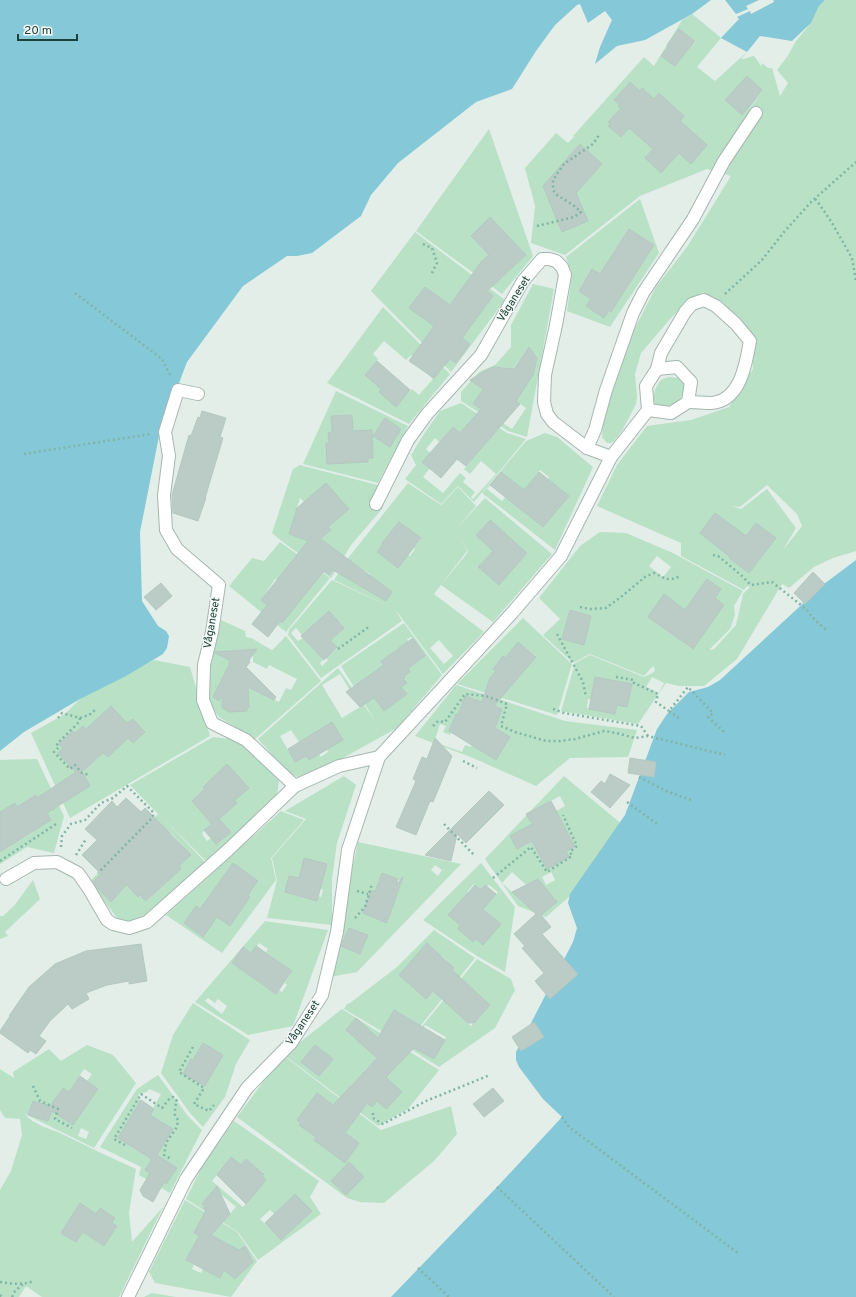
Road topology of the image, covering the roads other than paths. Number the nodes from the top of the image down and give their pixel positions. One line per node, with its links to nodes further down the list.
1 (756, 113): 6 (street)
2 (657, 369): 4 (street); 4 (street); 5 (street)
3 (198, 394): 10 (street, Våganeset)
4 (688, 402): 5 (street)
5 (648, 410): 7 (street, Våganeset)
6 (587, 448): 7 (street, Våganeset); 8 (street, Våganeset)
7 (611, 457): 9 (street, Våganeset)
8 (376, 504)
9 (379, 757): 10 (street); 12 (street, Våganeset)
10 (295, 786): 11 (street)
11 (6, 879)
12 (128, 1297)

